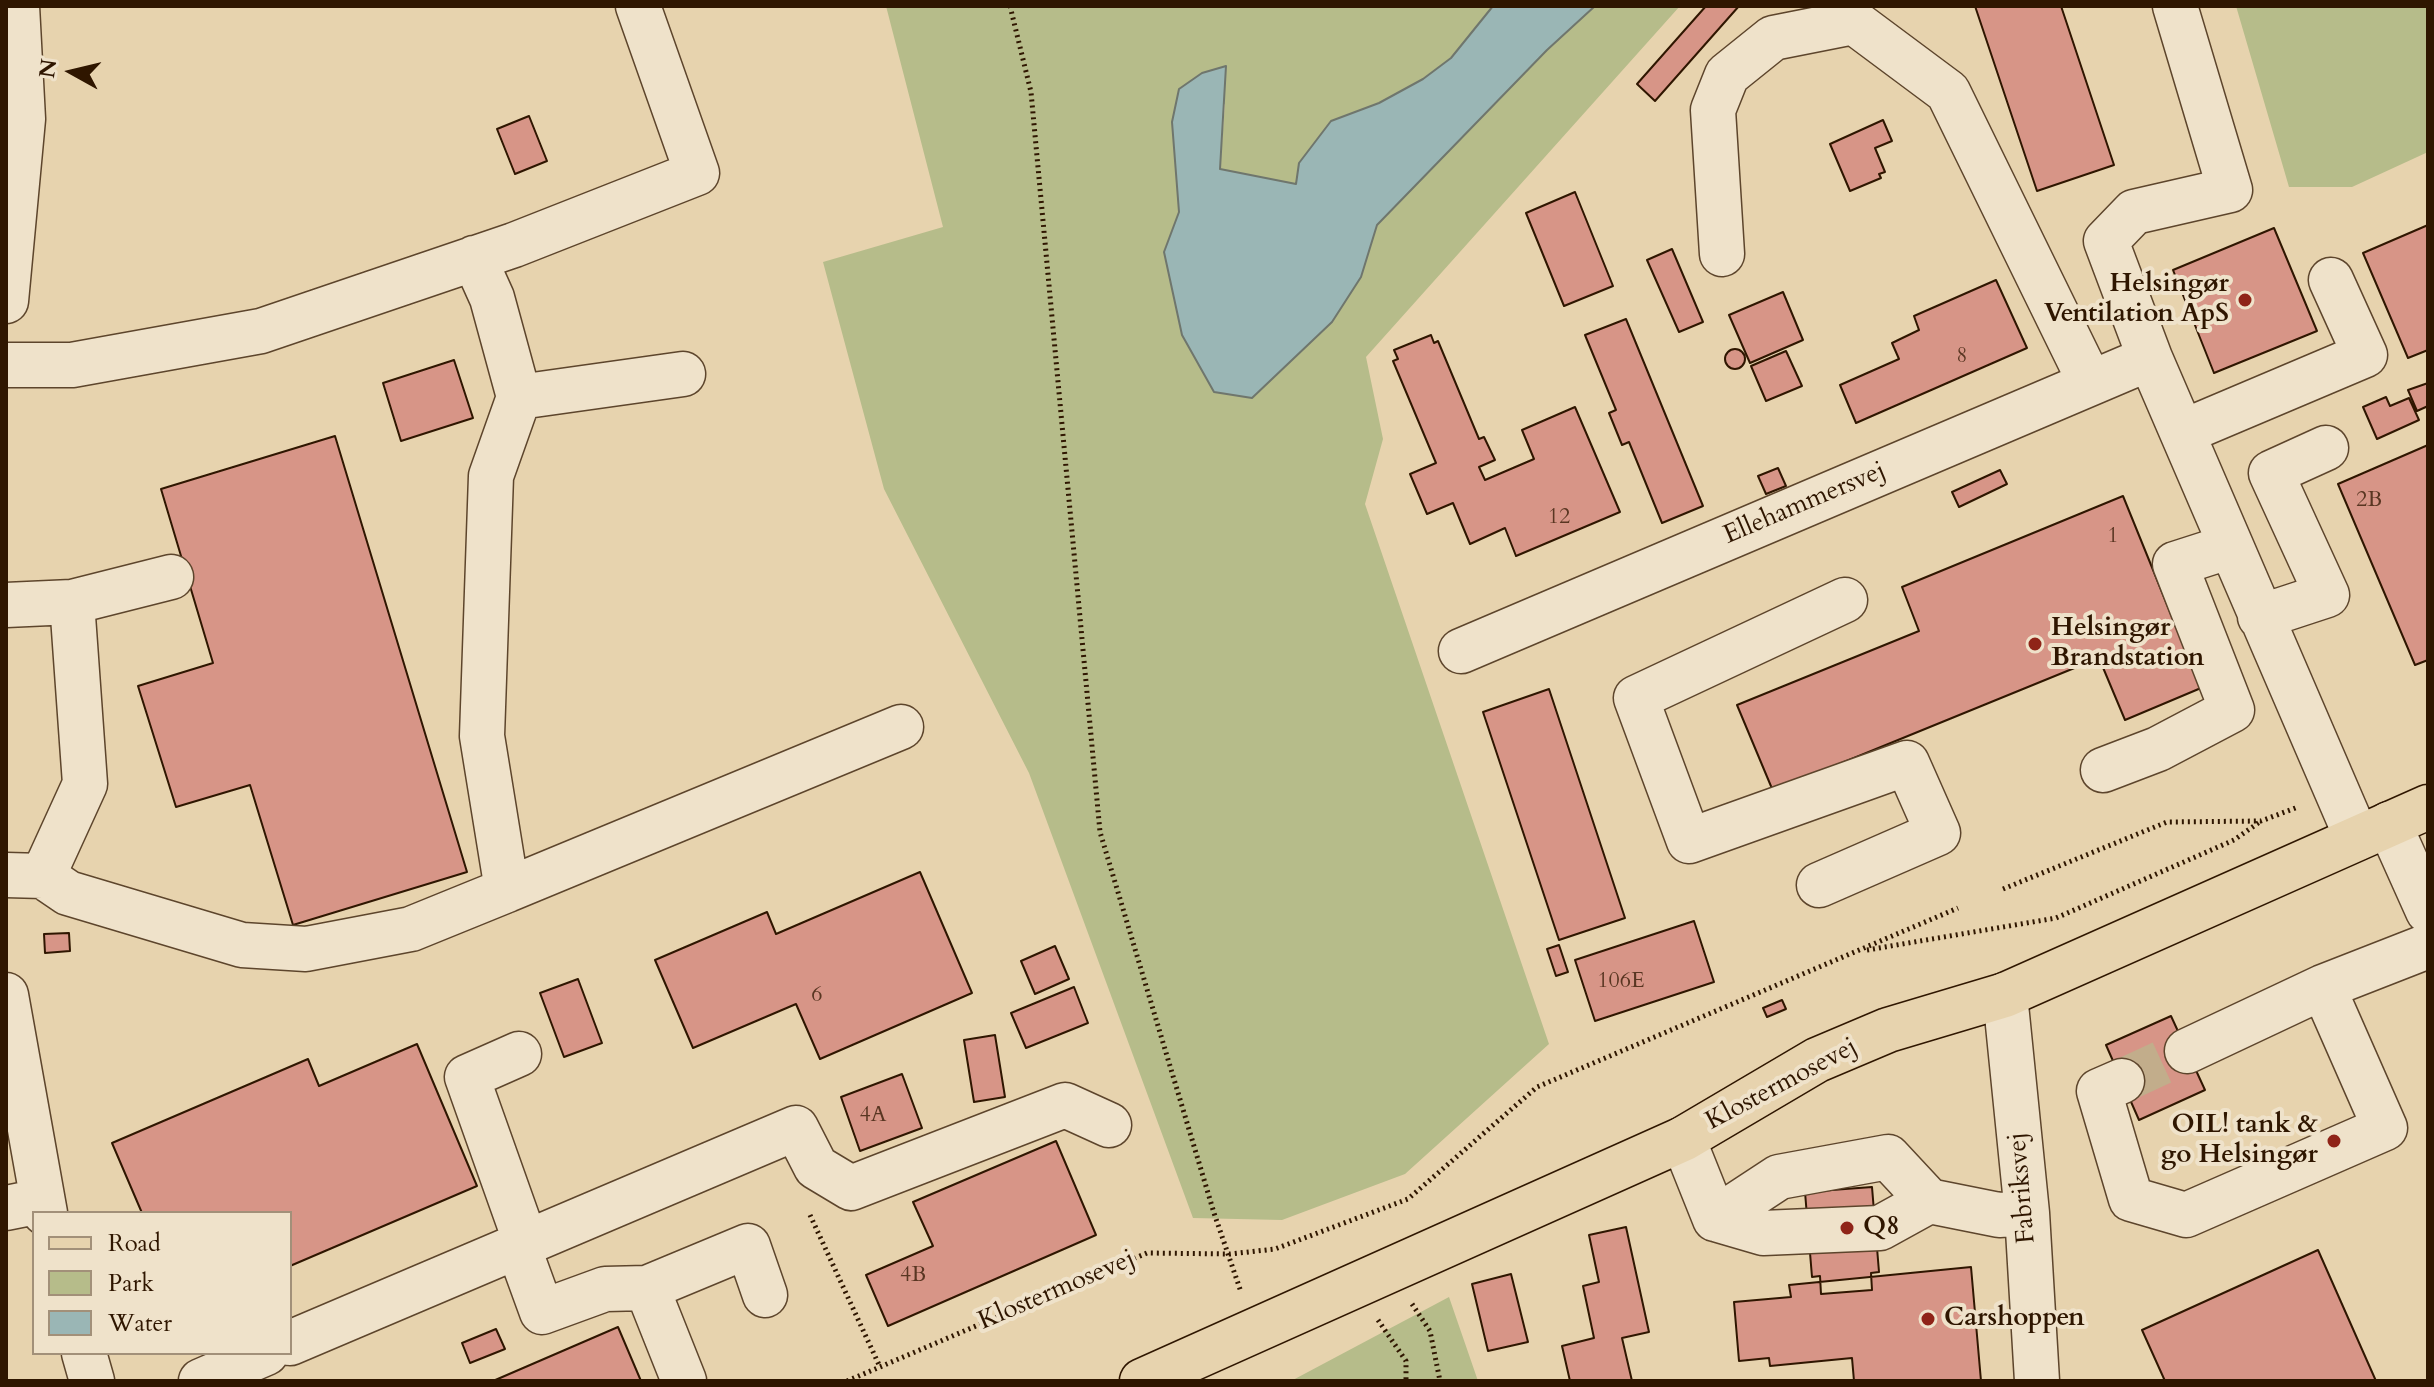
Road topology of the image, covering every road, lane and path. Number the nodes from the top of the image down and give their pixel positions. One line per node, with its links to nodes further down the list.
1 (17, 6): 5 (street)
2 (638, 6): 7 (street)
3 (1010, 6): 50 (path)
4 (2175, 6): 10 (street)
5 (15, 122): 9 (street)
6 (1722, 254): 13 (street)
7 (474, 258): 11 (street); 14 (street)
8 (2331, 280): 15 (street)
9 (6, 301)
10 (2150, 358): 13 (street, Ellehammersvej); 15 (street)
11 (6, 365)
12 (683, 374): 14 (street)
13 (2090, 382): 23 (street, Ellehammersvej)
14 (519, 397): 31 (street)
15 (2183, 432): 17 (street)
16 (2326, 448): 22 (street)
17 (2231, 546): 22 (street); 25 (street)
18 (171, 577): 20 (street)
19 (1845, 600): 29 (street)
20 (72, 602): 21 (street); 28 (street)
21 (6, 605)
22 (2260, 617): 27 (street)
23 (1461, 651)
24 (901, 727): 31 (street)
25 (2103, 770)
26 (2428, 807): 27 (main road, Klostermosevej)
27 (2373, 831): 33 (street); 38 (main road, Klostermosevej)
28 (25, 876): 31 (street)
29 (1819, 885)
30 (2003, 889): 35 (path)
31 (507, 890)
32 (1958, 908): 35 (path, Klostermosevej)
33 (2428, 911)
34 (2428, 946): 36 (street)
35 (1854, 952): 50 (path, Klostermosevej)
36 (2323, 987): 39 (street); 41 (street)
37 (6, 995): 45 (street)
38 (2005, 995): 43 (main road, Klostermosevej); 47 (street, Fabriksvej)
39 (2187, 1051)
40 (519, 1054): 49 (street)
41 (2122, 1081)
42 (1109, 1125): 49 (street)
43 (1683, 1139): 48 (street); 51 (main road, Klostermosevej)
44 (1929, 1201): 47 (street); 48 (street); 48 (street)
45 (31, 1207)
46 (807, 1209): 58 (path)
47 (2027, 1213): 66 (street, Fabriksvej)
48 (1715, 1219)
49 (522, 1244): 52 (street); 55 (street)
50 (1230, 1254): 54 (path); 58 (path, Klostermosevej)
51 (1372, 1278): 54 (main road, Klostermosevej); 64 (path); 65 (path)
52 (647, 1288): 53 (street); 61 (street)
53 (765, 1295)
54 (1253, 1332): 63 (main road, Klostermosevej)
55 (292, 1342)
56 (85, 1355): 59 (street)
57 (261, 1355): 60 (street)
58 (880, 1367): 62 (path, Klostermosevej)
59 (92, 1381)
60 (201, 1381)
61 (684, 1381)
62 (847, 1381)
63 (1142, 1381)
64 (1406, 1381)
65 (1440, 1381)
66 (2037, 1381)

